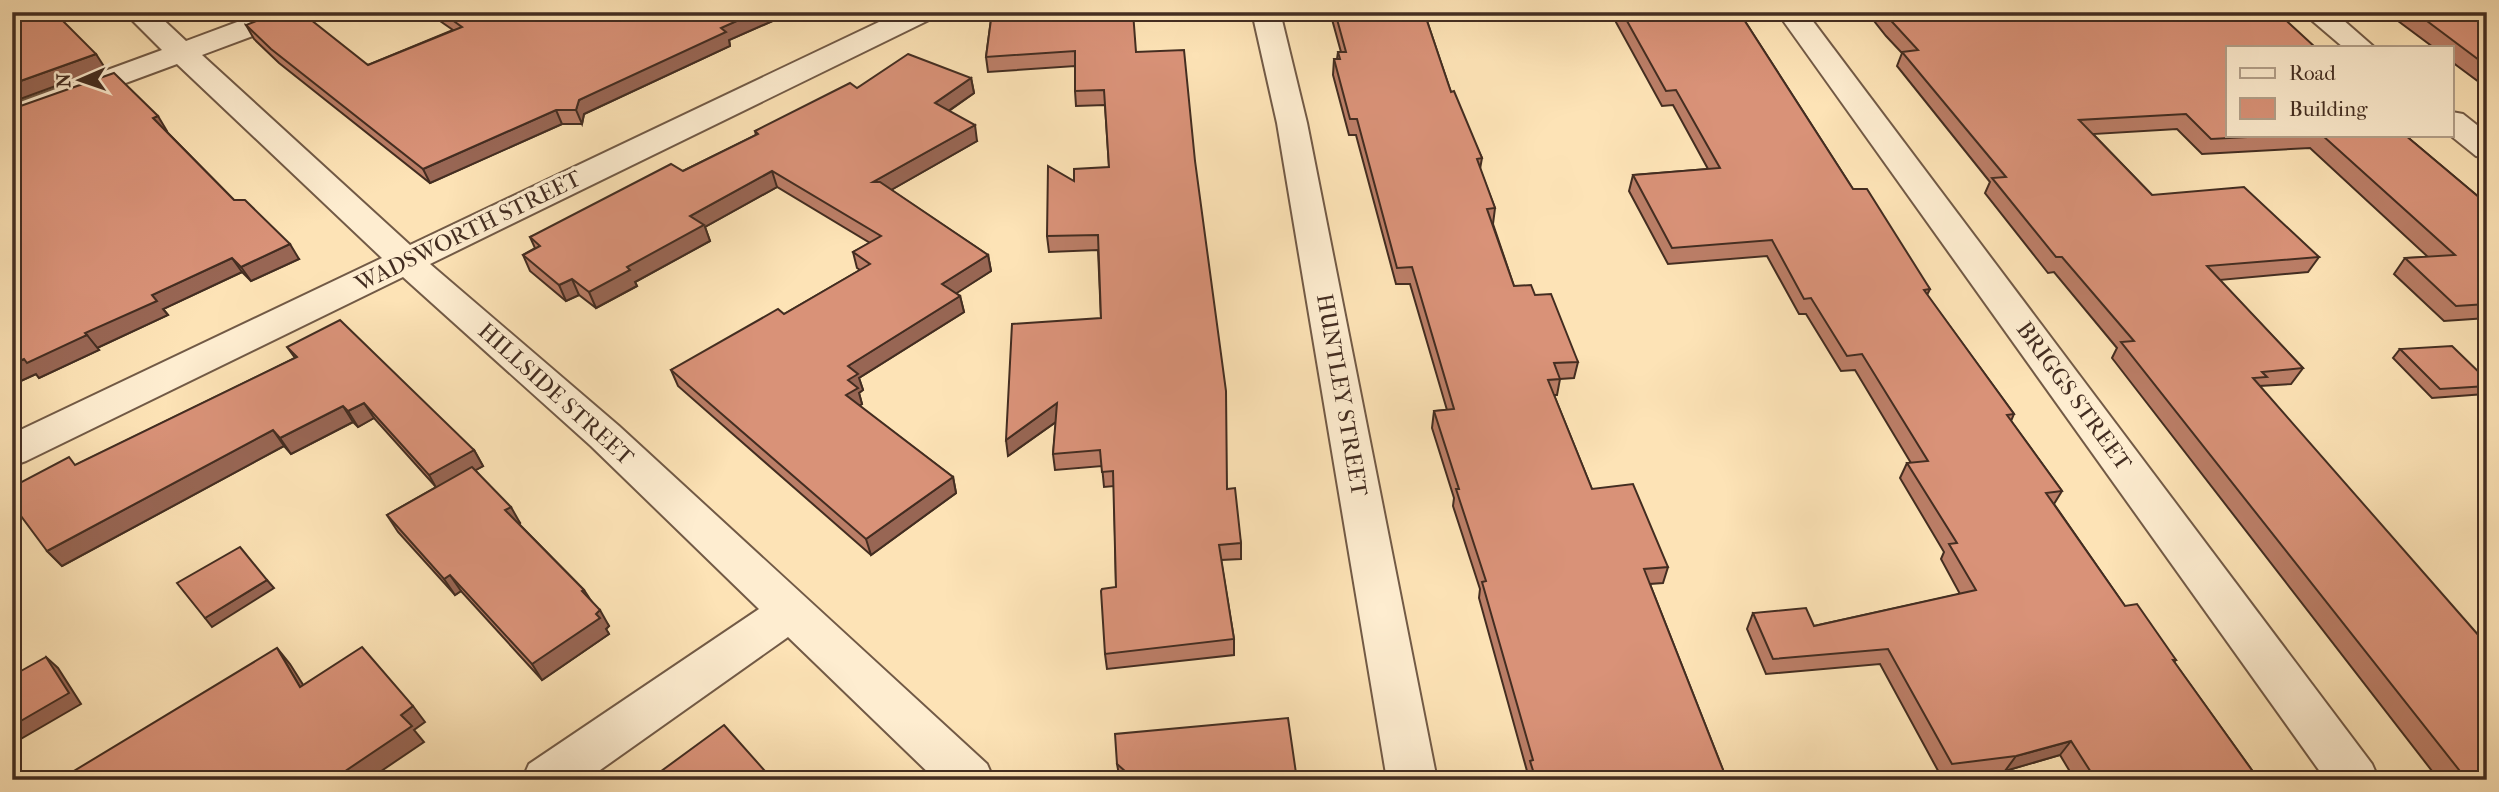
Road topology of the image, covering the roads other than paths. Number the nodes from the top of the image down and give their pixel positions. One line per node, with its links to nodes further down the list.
1 (138, 12): 8 (street, HILLSIDE STREET)
2 (291, 12): 8 (street)
3 (923, 12): 12 (street, WADSWORTH STREET)
4 (1266, 12): 17 (street, HUNTLEY STREET)
5 (1791, 12): 18 (street, BRIGGS STREET)
6 (2316, 12): 7 (street)
7 (2359, 46)
8 (182, 53): 9 (street); 12 (street, HILLSIDE STREET)
9 (12, 116)
10 (2454, 123): 11 (street)
11 (2487, 149)
12 (406, 261): 13 (street, WADSWORTH STREET); 14 (street, HILLSIDE STREET)
13 (12, 451)
14 (790, 611): 15 (street); 16 (street, HILLSIDE STREET)
15 (546, 780)
16 (970, 780)
17 (1412, 780)
18 (2355, 780)

